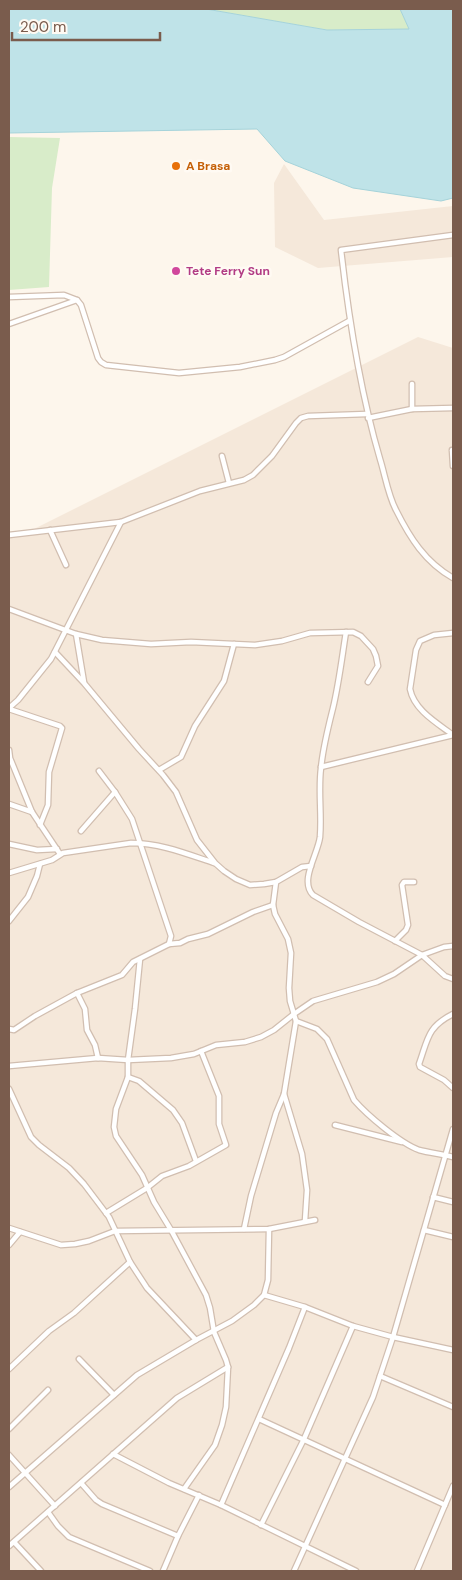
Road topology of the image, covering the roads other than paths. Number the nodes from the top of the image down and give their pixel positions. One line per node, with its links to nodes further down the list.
1 (453, 235): 4 (street)
2 (9, 297): 3 (street)
3 (77, 300): 4 (street); 5 (street)
4 (349, 320): 9 (street)
5 (9, 324)
6 (412, 384): 8 (street)
7 (453, 408): 8 (street)
8 (412, 409): 9 (street)
9 (368, 416): 13 (street); 18 (street)
10 (452, 450): 12 (street)
11 (222, 456): 13 (street)
12 (453, 466)
13 (229, 483): 14 (street)
14 (122, 522): 15 (street); 20 (street)
15 (50, 530): 16 (street); 17 (street)
16 (9, 535)
17 (66, 565)
18 (453, 578)
19 (9, 609): 20 (street)
20 (65, 630): 23 (street); 25 (street)
21 (346, 632): 24 (street); 26 (street); 31 (street)
22 (453, 633): 29 (street)
23 (76, 634): 24 (street); 27 (street)
24 (234, 644): 32 (street)
25 (55, 652): 27 (street); 28 (street)
26 (368, 682)
27 (84, 683): 32 (street)
28 (9, 708): 37 (street)
29 (453, 735): 31 (street)
30 (9, 750): 36 (street)
31 (321, 767): 45 (street)
32 (159, 770): 43 (street)
33 (98, 771): 34 (street)
34 (115, 792): 38 (street); 39 (street)
35 (9, 804): 36 (street)
36 (32, 812): 37 (street)
37 (40, 825): 41 (street)
38 (80, 831)
39 (141, 843): 42 (street); 43 (street); 52 (street)
40 (9, 844): 41 (street)
41 (57, 849): 42 (street)
42 (60, 854): 44 (street)
43 (215, 863): 47 (street)
44 (40, 864): 46 (street); 50 (street)
45 (311, 866): 47 (street); 51 (street)
46 (9, 873)
47 (276, 882): 49 (street)
48 (414, 882): 51 (street)
49 (273, 905): 52 (street); 58 (street)
50 (9, 921)
51 (395, 941): 54 (street)
52 (169, 944): 55 (street)
53 (453, 946): 54 (street)
54 (422, 955): 56 (street); 58 (street)
55 (140, 959): 57 (street); 64 (street)
56 (453, 979)
57 (77, 993): 61 (street); 63 (street)
58 (294, 1014): 60 (street); 62 (street)
59 (453, 1014): 67 (street)
60 (296, 1021): 69 (street); 73 (street)
61 (9, 1029)
62 (201, 1051): 64 (street); 76 (street)
63 (98, 1058): 64 (street); 65 (street)
64 (128, 1060): 66 (street)
65 (9, 1066)
66 (128, 1077): 76 (street); 77 (street)
67 (453, 1088)
68 (9, 1089): 70 (street)
69 (284, 1094): 82 (street); 84 (street)
70 (10, 1097): 80 (street)
71 (336, 1125): 73 (street)
72 (453, 1129): 74 (street)
73 (405, 1143): 74 (street)
74 (445, 1155): 75 (street); 78 (street)
75 (453, 1157)
76 (196, 1161): 77 (street)
77 (147, 1188): 80 (street); 86 (street)
78 (434, 1197): 79 (street); 87 (street)
79 (453, 1202)
80 (106, 1213): 88 (street)
81 (314, 1220): 82 (street)
82 (305, 1222): 85 (street)
83 (9, 1228): 89 (street)
84 (244, 1229): 85 (street); 86 (street)
85 (269, 1229): 93 (street)
86 (171, 1230): 88 (street); 96 (street)
87 (424, 1230): 90 (street); 97 (street)
88 (115, 1231): 89 (street); 92 (street)
89 (20, 1232): 91 (street)
90 (453, 1238)
91 (9, 1245)
92 (130, 1262): 98 (street); 102 (street)
93 (264, 1295): 94 (street); 96 (street)
94 (305, 1306): 95 (street); 107 (street)
95 (353, 1326): 97 (street); 109 (street)
96 (214, 1332): 98 (street); 101 (street)
97 (393, 1337): 99 (street); 103 (street)
98 (196, 1340): 105 (street)
99 (453, 1350)
100 (79, 1359): 105 (street)
101 (228, 1367): 111 (street); 117 (street)
102 (9, 1369)
103 (380, 1376): 106 (street); 112 (street)
104 (48, 1390): 108 (street)
105 (114, 1395): 113 (street)
106 (453, 1406)
107 (259, 1419): 109 (street); 119 (street)
108 (9, 1429)
109 (304, 1439): 112 (street); 123 (street)
110 (9, 1454): 113 (street)
111 (114, 1454): 114 (street); 117 (street)
112 (344, 1459): 120 (street); 127 (street)
113 (25, 1473): 116 (street); 121 (street)
114 (81, 1483): 121 (street); 124 (street)
115 (453, 1486): 120 (street)
116 (9, 1487)
117 (184, 1489): 118 (street)
118 (199, 1495): 119 (street); 124 (street)
119 (221, 1505): 123 (street)
120 (445, 1505): 133 (street)
121 (55, 1506): 122 (street)
122 (48, 1512): 125 (street); 129 (street)
123 (261, 1525): 127 (street)
124 (178, 1536): 130 (street)
125 (14, 1542): 126 (street); 128 (street)
126 (9, 1546)
127 (305, 1546): 131 (street); 132 (street)
128 (41, 1571)
129 (150, 1571)
130 (164, 1571)
131 (294, 1571)
132 (356, 1571)
133 (417, 1571)

